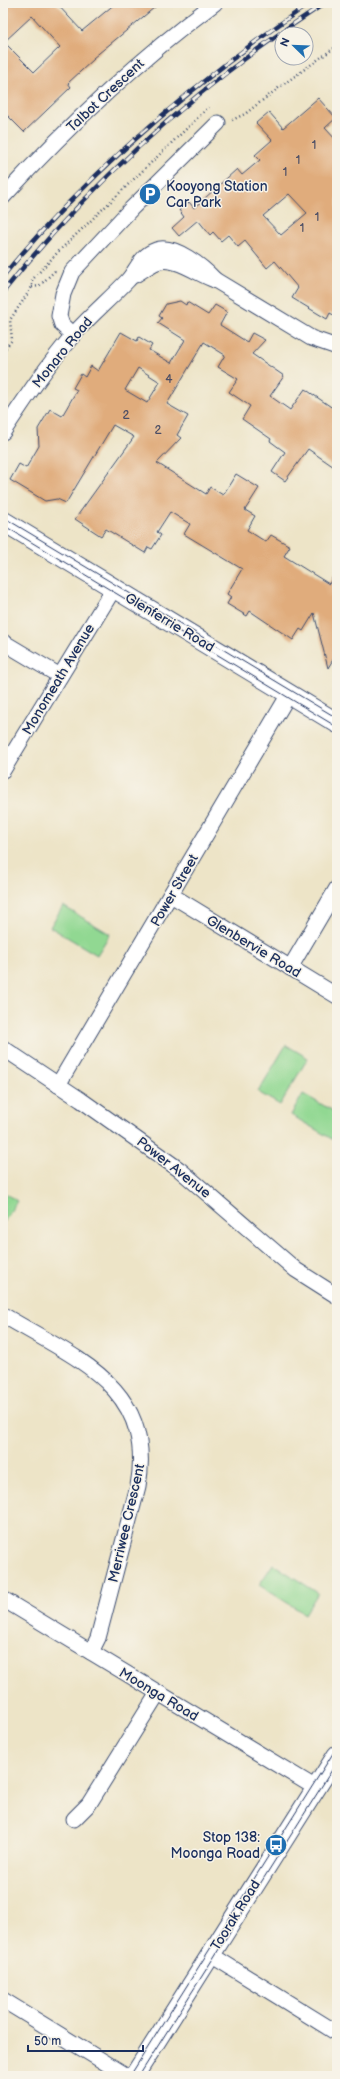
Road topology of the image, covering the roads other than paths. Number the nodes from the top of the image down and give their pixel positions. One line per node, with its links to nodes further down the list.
1 (215, 3): 3 (street, Talbot Crescent)
2 (218, 123): 4 (street)
3 (3, 197)
4 (73, 336): 5 (street, Monaro Road); 8 (street, Monaro Road)
5 (311, 338): 6 (street, Monaro Road); 7 (street, Monaro Road)
6 (337, 347)
7 (337, 358)
8 (3, 432)
9 (3, 521): 10 (main road, Glenferrie Road)
10 (114, 588): 12 (street, Monomeath Avenue); 13 (main road, Glenferrie Road)
11 (3, 642): 12 (street)
12 (60, 676): 15 (street, Monomeath Avenue)
13 (289, 694): 14 (main road, Glenferrie Road); 17 (street, Power Street)
14 (337, 723)
15 (3, 770)
16 (337, 888): 18 (street)
17 (171, 895): 18 (street, Glenbervie Road); 21 (street, Power Street)
18 (290, 968): 19 (street, Glenbervie Road)
19 (337, 996)
20 (3, 1048): 21 (street, Power Avenue)
21 (58, 1085): 22 (street, Power Avenue)
22 (337, 1296)
23 (3, 1315): 25 (street, Merriwee Crescent)
24 (3, 1599): 25 (street, Moonga Road)
25 (91, 1652): 26 (street, Moonga Road)
26 (158, 1693): 28 (street, Moonga Road); 29 (street)
27 (337, 1755): 28 (main road, Toorak Road)
28 (316, 1788): 30 (main road, Toorak Road)
29 (74, 1819)
30 (210, 1955): 32 (street); 34 (main road, Toorak Road)
31 (3, 2000): 33 (street)
32 (337, 2033)
33 (127, 2076)
34 (134, 2076)

